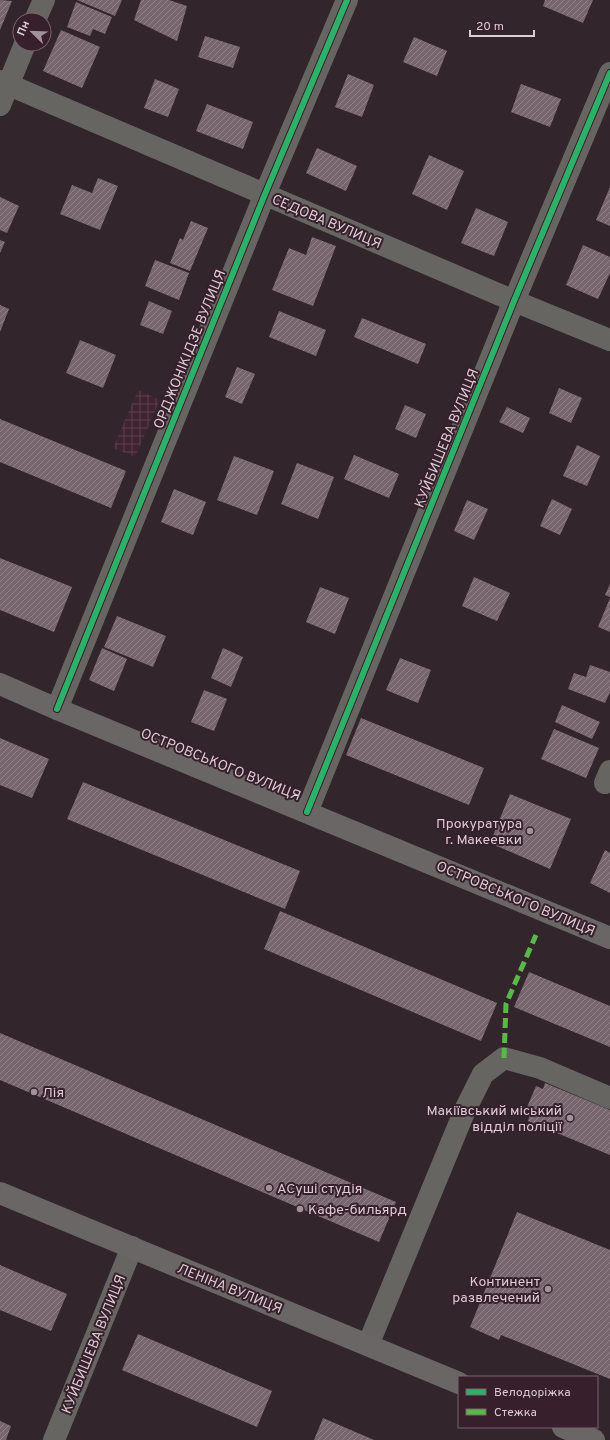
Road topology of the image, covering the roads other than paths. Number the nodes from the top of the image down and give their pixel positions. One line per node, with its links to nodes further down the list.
1 (44, 0): 3 (street)
2 (347, 0): 8 (street, ОРДЖОНІКІДЗЕ ВУЛИЦЯ)
3 (39, 12)
4 (21, 52): 6 (street)
5 (610, 73): 9 (street, КУЙБИШЕВА ВУЛИЦЯ)
6 (4, 83): 7 (street); 8 (street, СЕДОВА ВУЛИЦЯ)
7 (0, 105)
8 (265, 194): 9 (street, СЕДОВА ВУЛИЦЯ); 12 (street, ОРДЖОНІКІДЗЕ ВУЛИЦЯ)
9 (514, 301): 10 (street, СЕДОВА ВУЛИЦЯ); 13 (street, КУЙБИШЕВА ВУЛИЦЯ)
10 (610, 340)
11 (0, 684): 12 (street, ОСТРОВСЬКОГО ВУЛИЦЯ)
12 (57, 709): 13 (street, ОСТРОВСЬКОГО ВУЛИЦЯ)
13 (307, 812): 14 (street, ОСТРОВСЬКОГО ВУЛИЦЯ)
14 (610, 938)
15 (610, 1098): 18 (street)
16 (0, 1193): 17 (street, ЛЕНІНА ВУЛИЦЯ)
17 (132, 1247): 18 (street, ЛЕНІНА ВУЛИЦЯ); 21 (street, КУЙБИШЕВА ВУЛИЦЯ)
18 (368, 1345): 19 (street, ЛЕНІНА ВУЛИЦЯ)
19 (458, 1383)
20 (565, 1428): 22 (street)
21 (54, 1440)
22 (594, 1440)

